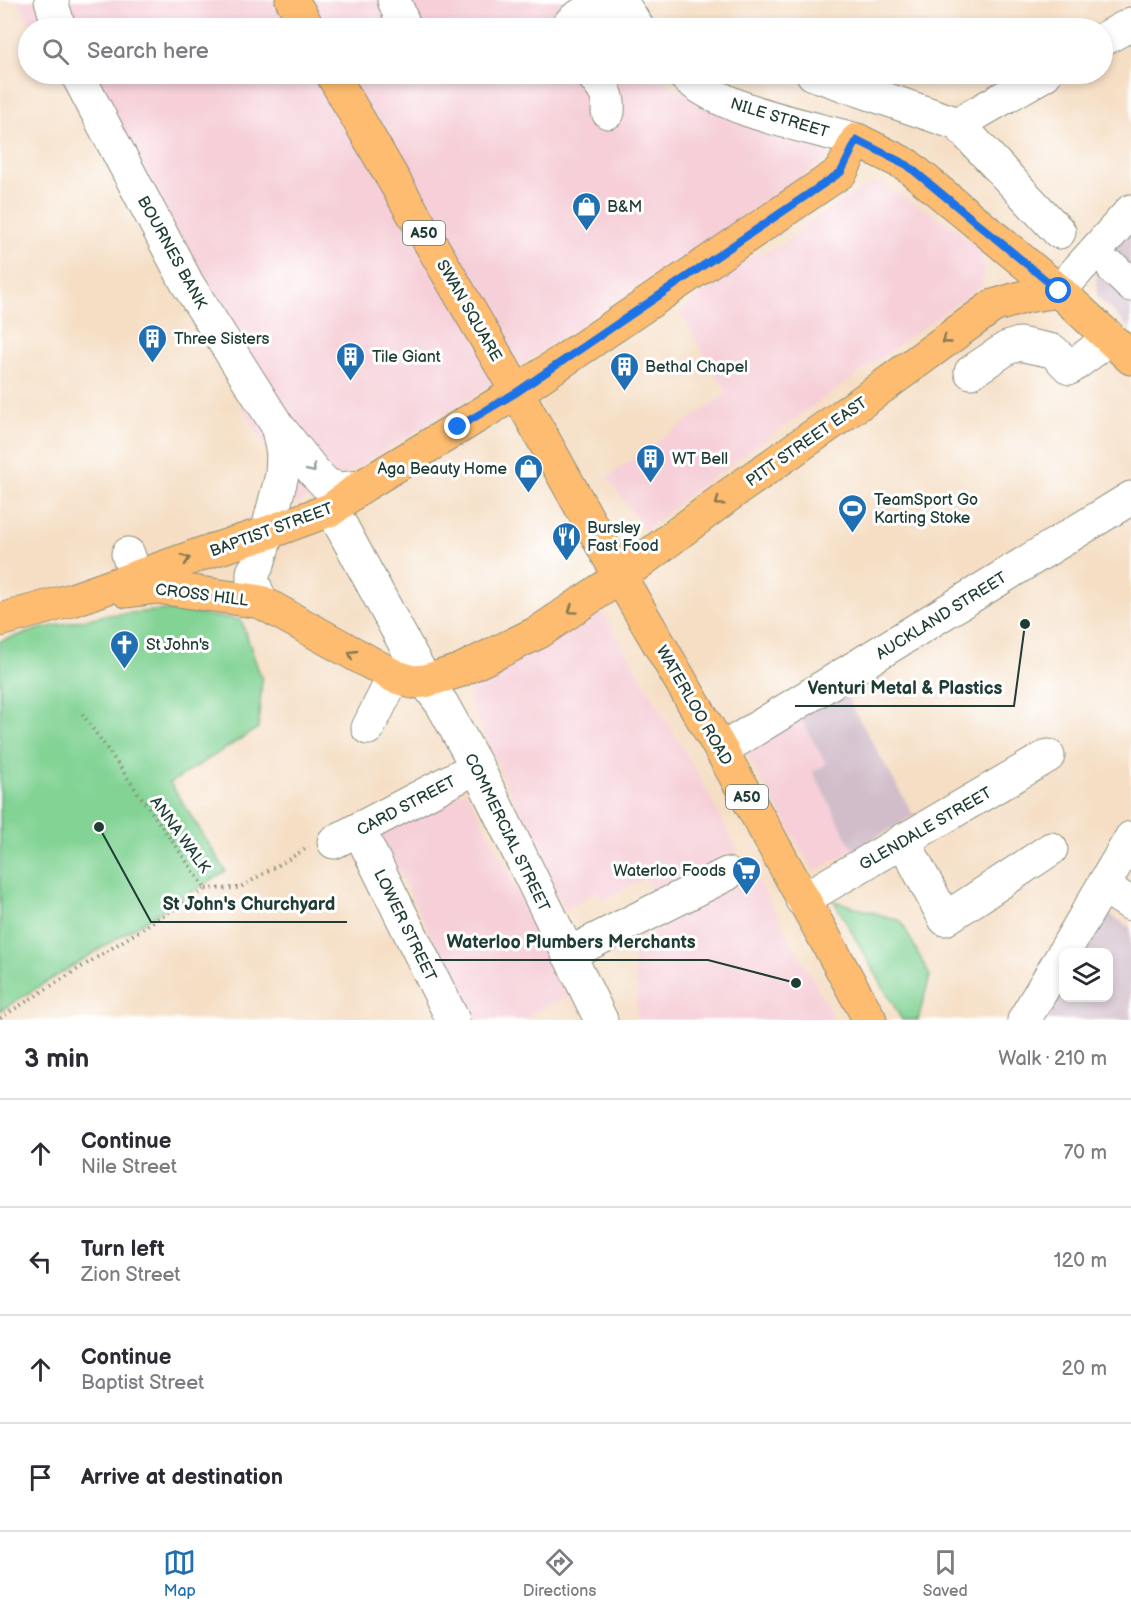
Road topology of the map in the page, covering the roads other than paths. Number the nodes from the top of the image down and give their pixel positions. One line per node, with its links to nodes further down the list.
1 (51, 0): 6 (street)
2 (292, 0): 7 (main road)
3 (394, 0): 8 (street)
4 (613, 0): 9 (street)
5 (620, 0): 10 (street)
6 (56, 18)
7 (302, 18)
8 (401, 18)
9 (578, 18)
10 (632, 18)
11 (82, 84): 28 (street, BOURNES BANK)
12 (338, 84): 27 (main road, SWAN SQUARE / A50)
13 (599, 84): 17 (street)
14 (696, 84): 19 (street, NILE STREET)
15 (842, 84): 18 (street)
16 (1028, 84): 18 (street)
17 (608, 112)
18 (958, 124): 21 (street)
19 (857, 140): 22 (main road, NILE STREET); 27 (main road, BAPTIST STREET)
20 (1131, 211): 23 (street)
21 (1059, 232)
22 (1012, 252): 23 (main road, NILE STREET); 24 (main road, PITT STREET EAST)
23 (1059, 291): 24 (main road, PITT STREET EAST); 25 (main road, NILE STREET)
24 (993, 306): 33 (main road, PITT STREET EAST, one-way to 33)
25 (1119, 347): 26 (street)
26 (971, 372)
27 (517, 392): 29 (main road, BAPTIST STREET); 33 (main road, WATERLOO ROAD / A50)
28 (277, 425): 29 (street, BOURNES BANK, one-way to 29); 32 (street, BOURNES BANK)
29 (361, 487): 31 (main road, BAPTIST STREET)
30 (1131, 498): 39 (street, AUCKLAND STREET)
31 (332, 509): 32 (main road, BAPTIST STREET); 37 (street, COMMERCIAL STREET)
32 (267, 533): 34 (main road, BAPTIST STREET, one-way to 32); 35 (street, CROSS HILL)
33 (620, 577): 37 (main road, PITT STREET EAST, one-way to 37); 39 (main road, WATERLOO ROAD / A50)
34 (72, 600): 35 (main road, CROSS HILL); 36 (main road)
35 (261, 602): 37 (main road, CROSS HILL, one-way to 35)
36 (0, 620)
37 (410, 678): 38 (street); 41 (street, COMMERCIAL STREET)
38 (368, 728)
39 (721, 750): 48 (main road, WATERLOO ROAD / A50)
40 (1048, 756): 44 (street, GLENDALE STREET)
41 (477, 767): 42 (street, CARD STREET); 51 (street, COMMERCIAL STREET)
42 (347, 836): 54 (street, LOWER STREET)
43 (1131, 838): 47 (street)
44 (903, 840): 45 (street); 48 (street, GLENDALE STREET)
45 (1051, 849)
46 (727, 874): 51 (street)
47 (1102, 886): 49 (street); 50 (street)
48 (802, 900): 55 (main road, WATERLOO ROAD / A50)
49 (1131, 904)
50 (1067, 948)
51 (568, 954): 53 (street, COMMERCIAL STREET)
52 (1059, 961): 56 (street)
53 (593, 1017)
54 (453, 1020)
55 (870, 1020)
56 (1024, 1020)

